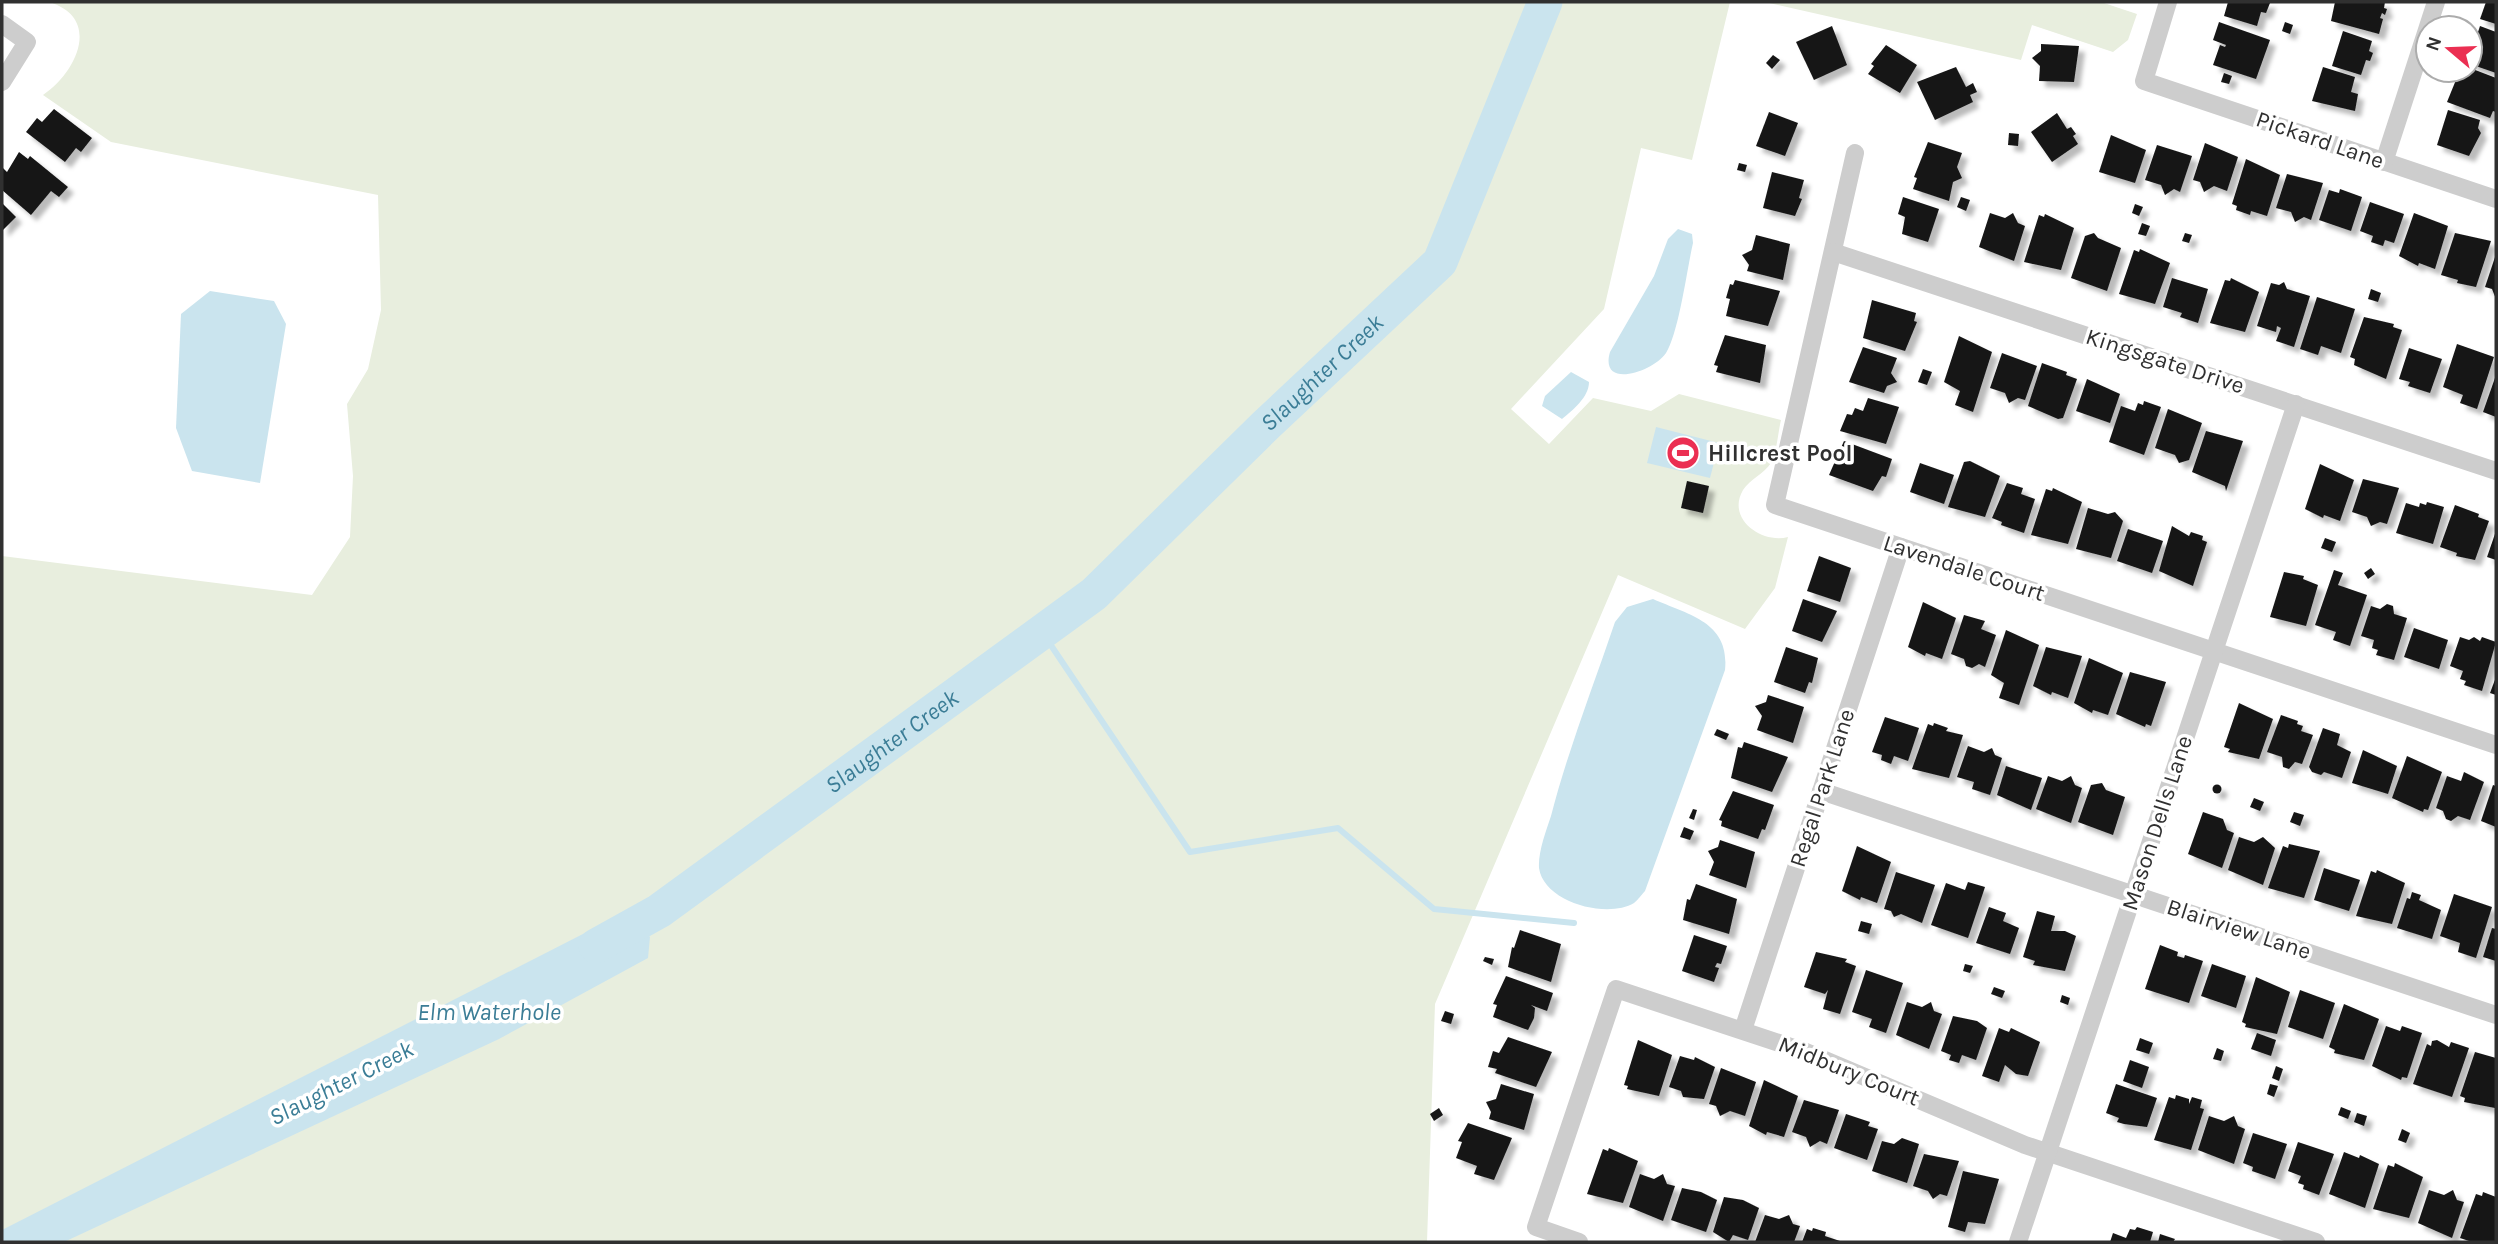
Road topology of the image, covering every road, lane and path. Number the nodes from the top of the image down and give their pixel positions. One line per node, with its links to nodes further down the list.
1 (2168, 2): 6 (street, Pickard Lane)
2 (2437, 2): 6 (street)
3 (2, 24): 4 (street)
4 (2, 82)
5 (1855, 153): 8 (street, Lavendale Court)
6 (2384, 162): 7 (street, Pickard Lane)
7 (2496, 199)
8 (1833, 252): 9 (street, Kingsgate Drive); 11 (street, Lavendale Court)
9 (2296, 404): 10 (street, Kingsgate Drive); 12 (street, Mason Dells Lane)
10 (2496, 471)
11 (1901, 547): 12 (street, Lavendale Court); 14 (street, Regal Park Lane)
12 (2214, 651): 13 (street, Lavendale Court); 15 (street, Mason Dells Lane)
13 (2496, 745)
14 (1821, 791): 15 (street, Blairview Lane); 17 (street, Regal Park Lane)
15 (2133, 894): 16 (street, Blairview Lane); 18 (street, Mason Dells Lane)
16 (2496, 1015)
17 (1743, 1030): 18 (street, Midbury Court); 19 (street, Midbury Court)
18 (2048, 1153): 20 (street, Mason Dells Lane); 21 (street, Midbury Court)
19 (1580, 1242)
20 (2018, 1242)
21 (2316, 1242)

